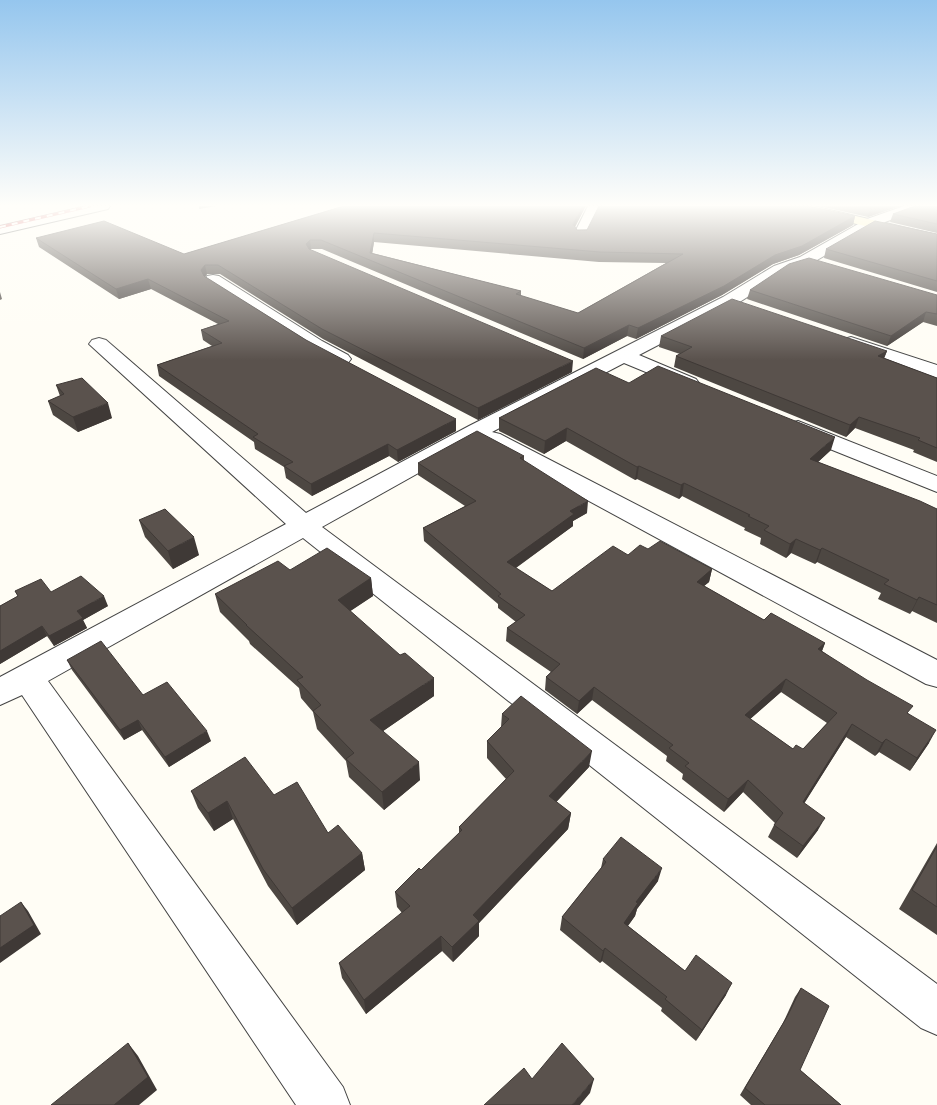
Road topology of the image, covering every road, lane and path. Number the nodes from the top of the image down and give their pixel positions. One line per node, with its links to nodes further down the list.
1 (823, 258): 5 (street)
2 (213, 280): 6 (street)
3 (833, 337): 7 (street)
4 (99, 344): 13 (street)
5 (623, 356): 8 (street); 11 (street)
6 (358, 368)
7 (937, 372)
8 (706, 390)
9 (451, 418): 11 (street)
10 (780, 420): 12 (street)
11 (477, 431): 13 (street); 14 (street)
12 (937, 485)
13 (304, 526): 15 (street); 16 (street)
14 (937, 675)
15 (14, 685): 17 (street)
16 (937, 1012)
17 (325, 1105)

